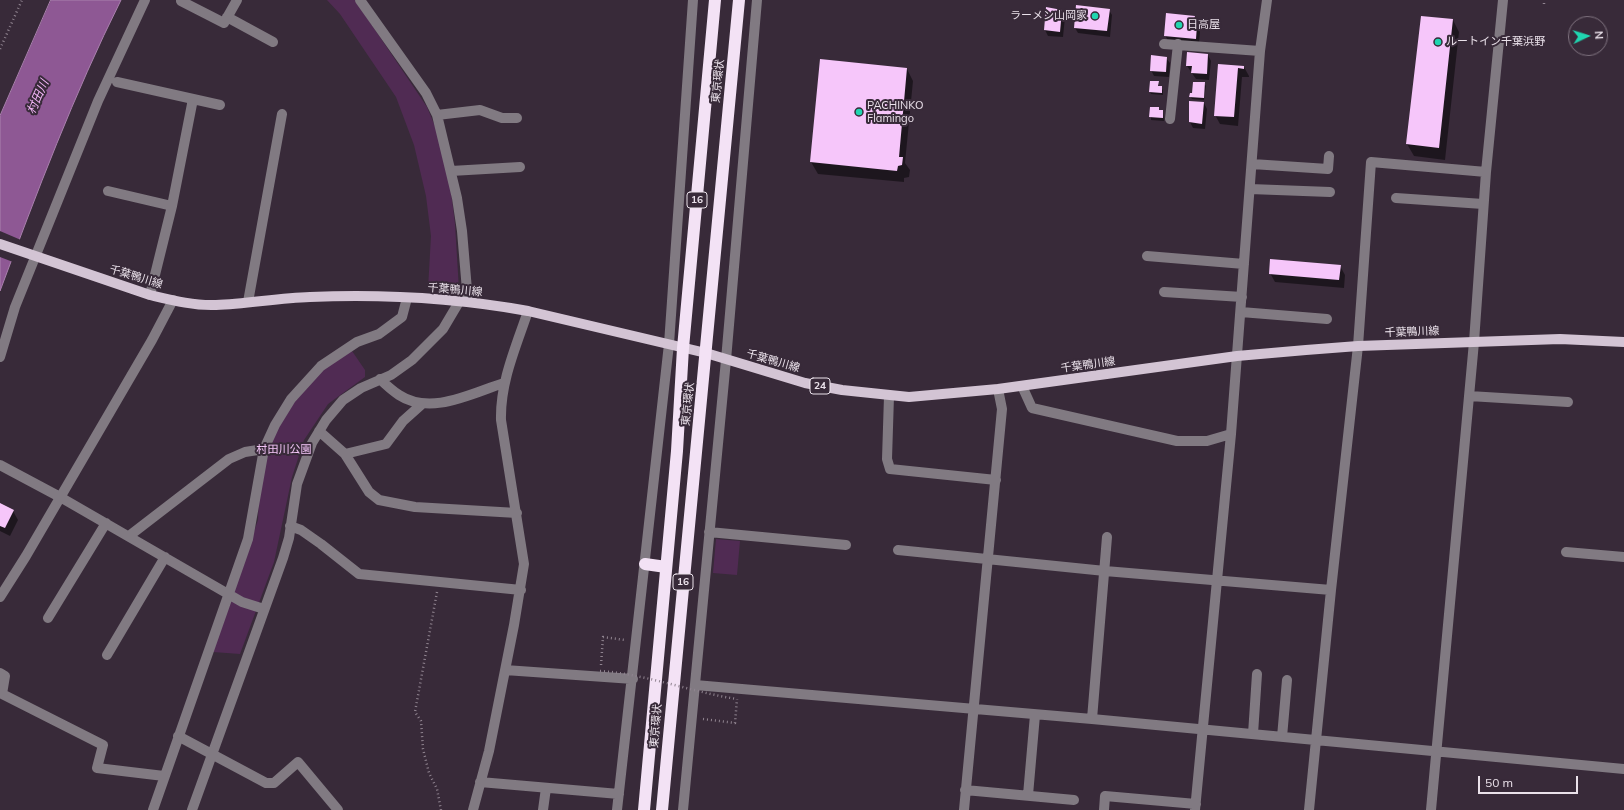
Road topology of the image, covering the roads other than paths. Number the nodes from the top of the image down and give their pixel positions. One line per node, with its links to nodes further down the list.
1 (145, 0): 37 (street)
2 (237, 0): 12 (street)
3 (360, 0): 22 (street)
4 (693, 0): 52 (street)
5 (716, 0): 17 (highway, 東京環状 / 16)
6 (723, 0): 17 (highway, 東京環状 / 16)
7 (739, 0): 55 (highway, 東京環状 / 16)
8 (757, 0): 58 (street)
9 (1267, 0): 16 (street)
10 (1503, 0): 29 (street)
11 (180, 1): 12 (street)
12 (228, 17): 13 (street)
13 (273, 42)
14 (1164, 44): 15 (street)
15 (1178, 44): 16 (street); 24 (street)
16 (1260, 51): 26 (street)
17 (711, 53): 54 (highway, 東京環状 / 16)
18 (118, 82): 19 (street)
19 (192, 99): 20 (street); 35 (street)
20 (220, 105)
21 (282, 114): 45 (street)
22 (436, 115): 23 (street); 28 (street)
23 (517, 118)
24 (1170, 120)
25 (1329, 156): 26 (street)
26 (1252, 164): 30 (street)
27 (520, 167): 28 (street)
28 (451, 171): 46 (street)
29 (1486, 172): 34 (street); 53 (street)
30 (1250, 189): 32 (street); 39 (street)
31 (108, 191): 35 (street)
32 (1330, 192)
33 (1396, 198): 34 (street)
34 (1483, 204): 50 (street)
35 (172, 206): 41 (street)
36 (0, 244): 37 (main road, 千葉鴨川線 / 24)
37 (32, 256): 41 (main road, 千葉鴨川線 / 24); 57 (street)
38 (1147, 256): 39 (street)
39 (1244, 264): 42 (street)
40 (1164, 292): 42 (street)
41 (150, 295): 44 (main road, 千葉鴨川線 / 24)
42 (1242, 297): 48 (street)
43 (408, 298): 45 (main road, 千葉鴨川線 / 24); 46 (main road, 千葉鴨川線 / 24); 69 (street)
44 (173, 300): 45 (main road, 千葉鴨川線 / 24); 73 (street)
45 (248, 302)
46 (463, 302): 47 (main road, 千葉鴨川線 / 24); 59 (street)
47 (528, 311): 52 (main road, 千葉鴨川線 / 24); 60 (street)
48 (1240, 312): 49 (street); 56 (street)
49 (1327, 319)
50 (1474, 342): 51 (main road, 千葉鴨川線 / 24); 53 (main road, 千葉鴨川線 / 24); 64 (street)
51 (1624, 342)
52 (668, 344): 54 (main road, 千葉鴨川線 / 24); 86 (street)
53 (1358, 346): 56 (main road, 千葉鴨川線 / 24); 91 (street)
54 (683, 348): 55 (main road, 千葉鴨川線 / 24); 87 (highway, 東京環状 / 16)
55 (706, 353): 58 (main road, 千葉鴨川線 / 24); 129 (highway, 東京環状 / 16)
56 (1237, 356): 61 (main road, 千葉鴨川線 / 24); 68 (street)
57 (0, 357)
58 (726, 360): 63 (main road, 千葉鴨川線 / 24); 77 (street)
59 (380, 379): 66 (street); 67 (street)
60 (504, 383): 66 (street); 74 (street)
61 (1022, 386): 62 (main road, 千葉鴨川線 / 24); 68 (street)
62 (998, 389): 63 (main road, 千葉鴨川線 / 24); 72 (street)
63 (889, 396): 72 (street)
64 (1469, 396): 65 (street); 111 (street)
65 (1568, 402)
66 (422, 404): 70 (street)
67 (319, 431): 70 (street); 76 (street)
68 (1231, 434): 89 (street)
69 (264, 449): 78 (street); 92 (street)
70 (345, 454): 74 (street)
71 (0, 465): 73 (street)
72 (996, 480): 85 (street)
73 (60, 497): 75 (street); 93 (street)
74 (517, 513): 90 (street)
75 (106, 523): 78 (street); 95 (street)
76 (290, 526): 90 (street); 94 (street)
77 (709, 532): 80 (street); 102 (street)
78 (129, 536): 83 (street)
79 (1107, 536): 88 (street)
80 (846, 545)
81 (898, 550): 85 (street)
82 (1566, 552): 84 (street)
83 (165, 557): 92 (street); 96 (street)
84 (1624, 557)
85 (989, 559): 88 (street); 103 (street)
86 (644, 564): 87 (highway); 100 (street)
87 (666, 567): 128 (highway, 東京環状 / 16)
88 (1105, 571): 89 (street); 105 (street)
89 (1217, 579): 91 (street); 106 (street)
90 (521, 590): 97 (street)
91 (1331, 590): 110 (street)
92 (229, 594): 94 (street); 108 (street)
93 (0, 597)
94 (264, 610): 112 (street)
95 (48, 618)
96 (107, 655)
97 (505, 670): 100 (street); 115 (street)
98 (0, 673): 114 (street)
99 (1256, 674): 107 (street)
100 (633, 679): 118 (street)
101 (1287, 680): 109 (street)
102 (695, 685): 103 (street); 130 (street)
103 (973, 710): 104 (street); 117 (street)
104 (1035, 715): 105 (street); 119 (street)
105 (1092, 719): 106 (street)
106 (1202, 730): 107 (street); 121 (street)
107 (1252, 734): 109 (street)
108 (178, 736): 112 (street); 114 (street)
109 (1282, 737): 110 (street)
110 (1316, 740): 111 (street); 133 (street)
111 (1437, 752): 113 (street); 134 (street)
112 (213, 753): 123 (street); 124 (street)
113 (1624, 769)
114 (164, 776): 122 (street)
115 (480, 782): 116 (street); 125 (street)
116 (546, 788): 118 (street); 126 (street)
117 (965, 790): 119 (street); 131 (street)
118 (619, 794): 127 (street)
119 (1028, 795): 120 (street)
120 (1074, 800)
121 (1195, 807): 132 (street)
122 (153, 810)
123 (192, 810)
124 (338, 810)
125 (473, 810)
126 (543, 810)
127 (617, 810)
128 (644, 810)
129 (662, 810)
130 (683, 810)
131 (964, 810)
132 (1104, 810)
133 (1309, 810)
134 (1431, 810)

